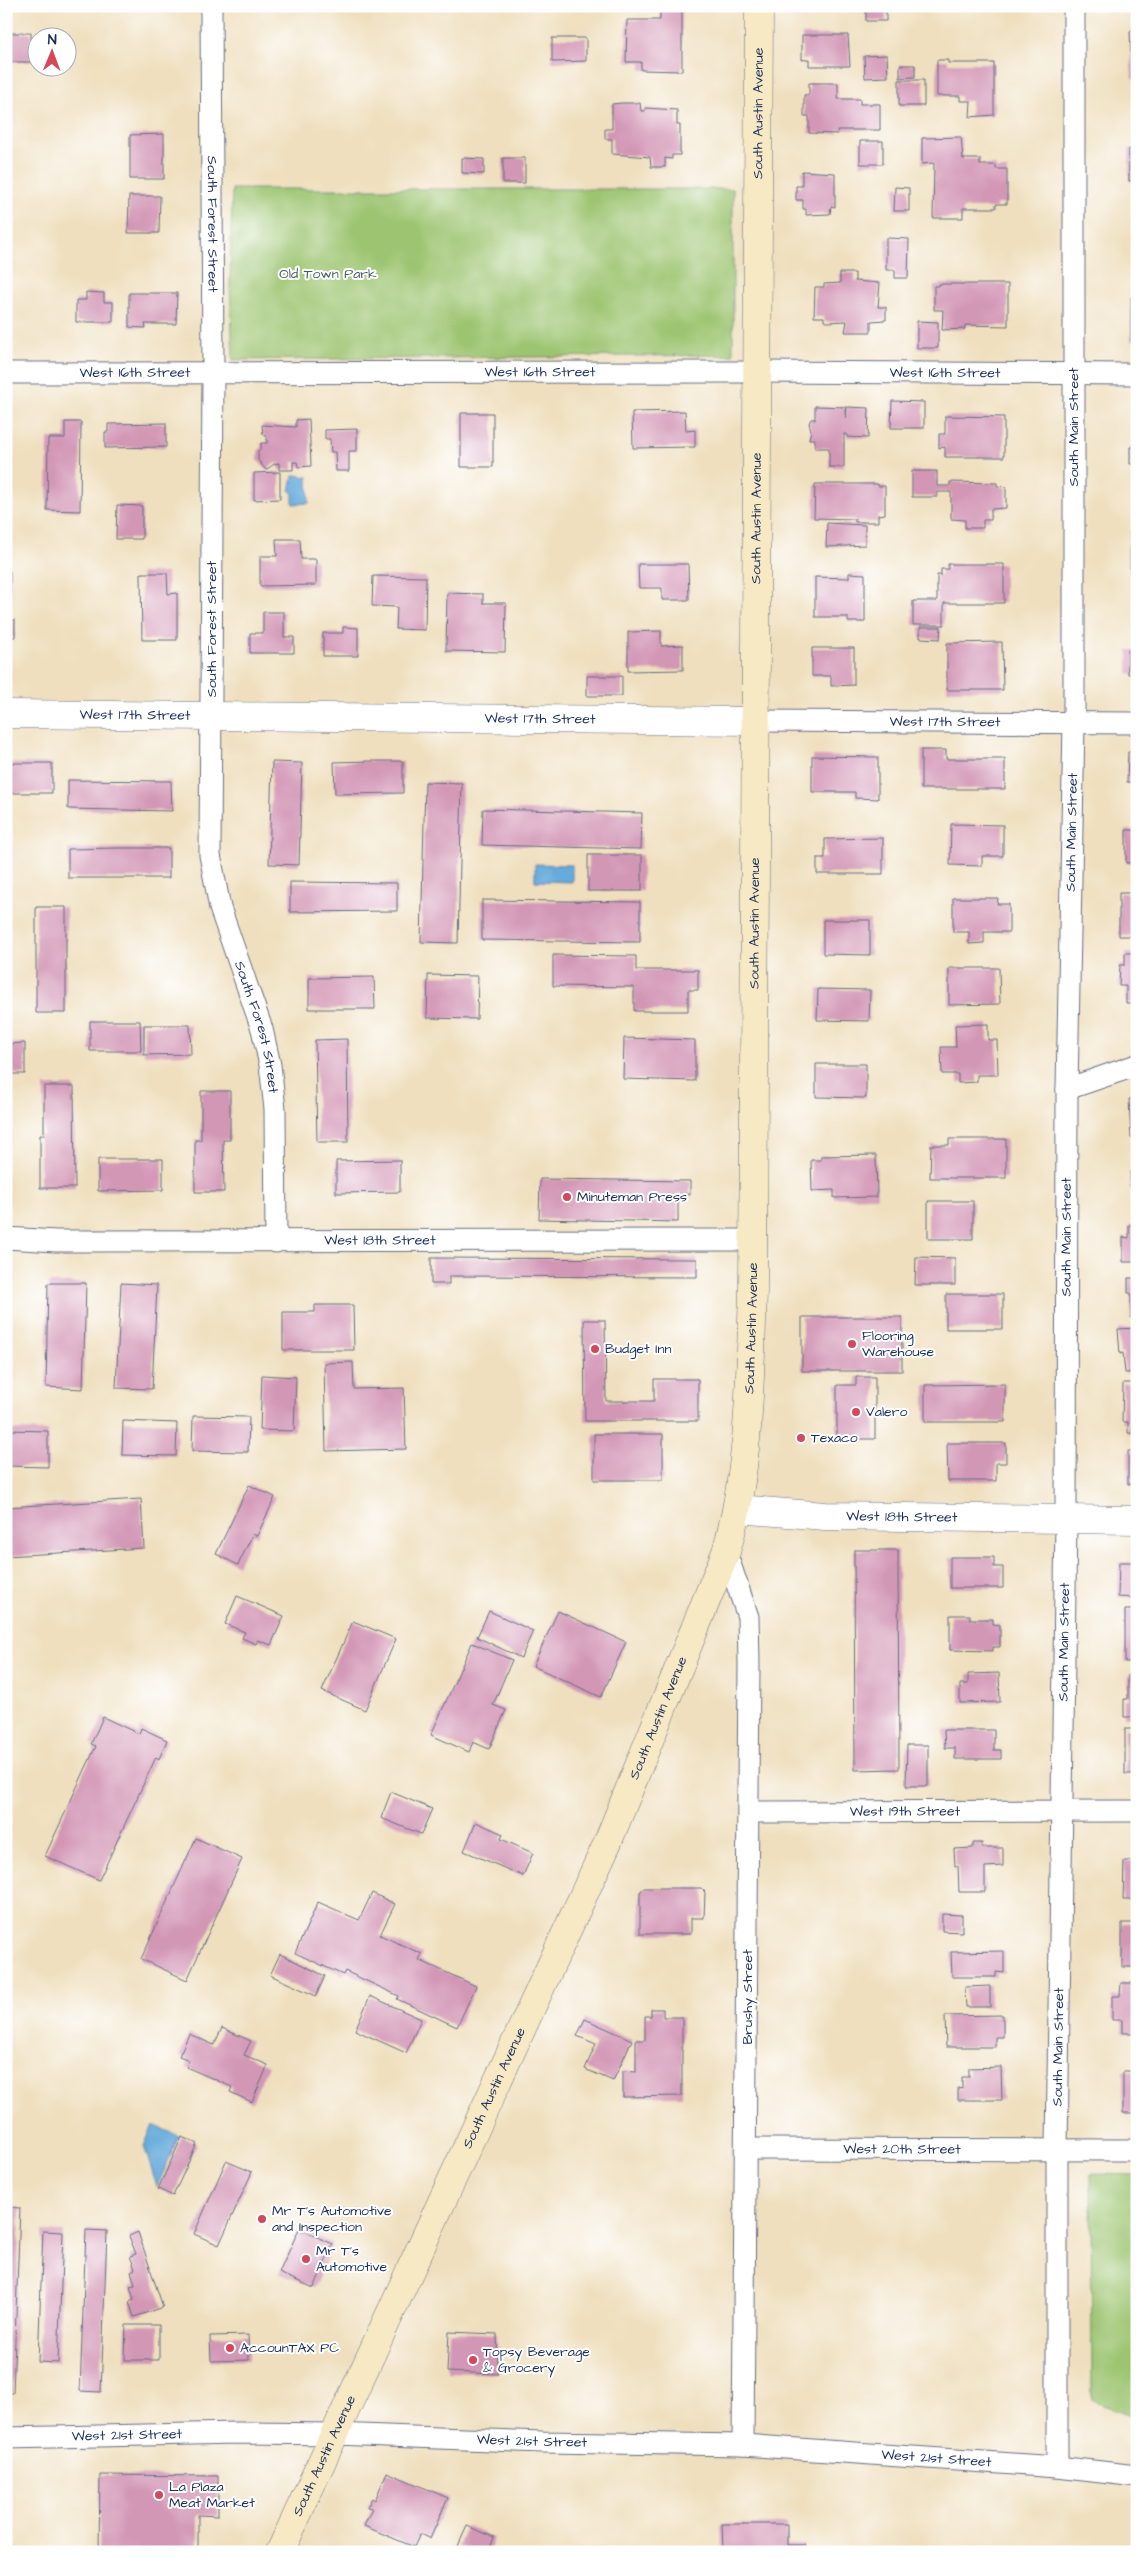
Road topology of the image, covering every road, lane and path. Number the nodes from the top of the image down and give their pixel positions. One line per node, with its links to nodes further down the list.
1 (211, 6): 4 (street, South Forest Street)
2 (759, 6): 5 (main road, South Austin Avenue)
3 (1074, 6): 7 (street, South Main Street)
4 (213, 372): 5 (street, West 16th Street); 6 (street, West 16th Street); 10 (street, South Forest Street)
5 (756, 372): 7 (street, West 16th Street); 11 (main road, South Austin Avenue)
6 (6, 373)
7 (1074, 374): 8 (street, West 16th Street); 12 (street, South Main Street)
8 (1137, 374)
9 (6, 714): 10 (street, West 17th Street)
10 (212, 715): 11 (street, West 17th Street); 18 (street, South Forest Street)
11 (756, 721): 12 (street, West 17th Street); 17 (main road, South Austin Avenue)
12 (1074, 722): 13 (street, West 17th Street); 15 (street, South Main Street)
13 (1137, 723)
14 (1137, 1065): 15 (street)
15 (1067, 1089): 20 (street, South Main Street)
16 (6, 1238): 18 (street, West 18th Street)
17 (753, 1240): 18 (street, West 18th Street); 19 (main road, South Austin Avenue)
18 (276, 1242)
19 (738, 1509): 20 (street, West 18th Street); 22 (main road, South Austin Avenue)
20 (1066, 1520): 21 (street, West 18th Street); 23 (street, South Main Street)
21 (1137, 1520)
22 (726, 1552): 25 (street, Brushy Street); 29 (main road, South Austin Avenue)
23 (1062, 1811): 24 (street, West 19th Street); 25 (street, West 19th Street); 27 (street, South Main Street)
24 (1137, 1811)
25 (749, 1812): 26 (street, Brushy Street)
26 (747, 2149): 27 (street, West 20th Street); 31 (street, Brushy Street)
27 (1057, 2150): 28 (street, West 20th Street); 32 (street, South Main Street)
28 (1137, 2150)
29 (335, 2434): 30 (street, West 21st Street); 31 (street, West 21st Street); 34 (main road, South Austin Avenue)
30 (6, 2438)
31 (743, 2445): 32 (street, West 21st Street)
32 (1057, 2467): 33 (street, West 21st Street)
33 (1137, 2476)
34 (280, 2552)

